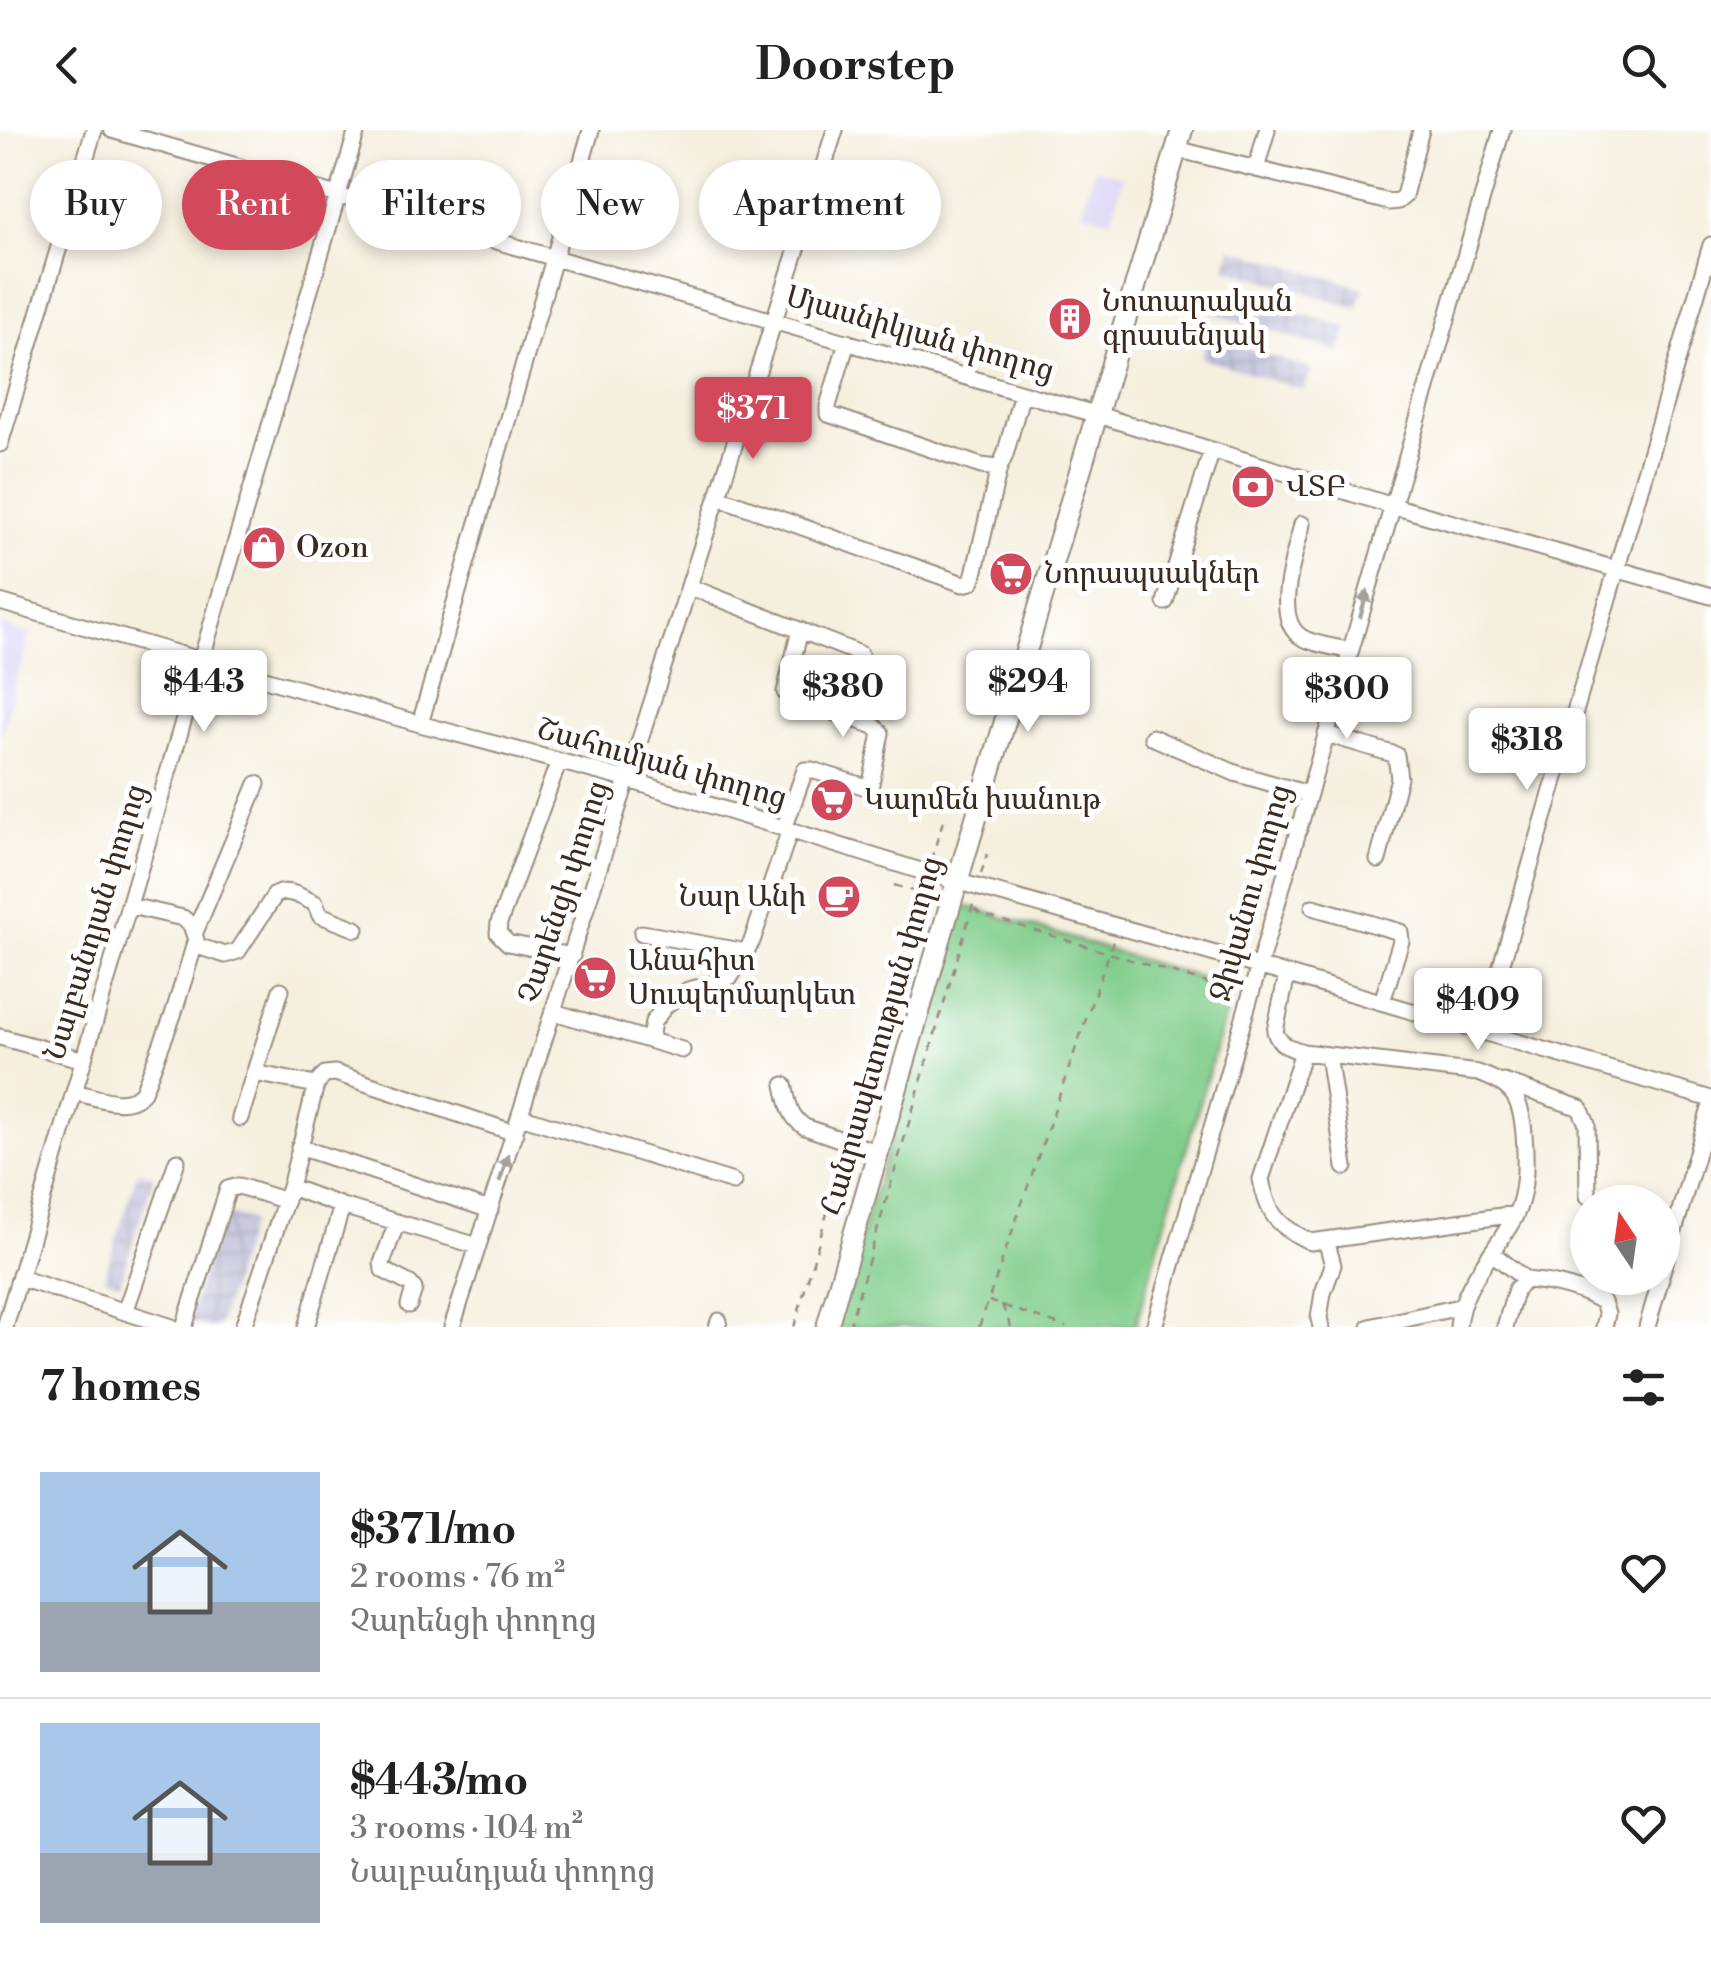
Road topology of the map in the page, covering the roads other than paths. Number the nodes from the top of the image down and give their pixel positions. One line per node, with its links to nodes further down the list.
1 (94, 130): 18 (street)
2 (112, 130): 11 (street, Մյասնիկյան փողոց)
3 (358, 130): 11 (street, Նալբանդյան փողոց)
4 (590, 130): 13 (street)
5 (835, 130): 14 (street, Չարենցի փողոց)
6 (1267, 130): 10 (street)
7 (1421, 130): 10 (street)
8 (1502, 130): 22 (street, Ջիվանու փողոց)
9 (1179, 140): 10 (street); 17 (main road, Հանրապետության փողոց)
10 (1256, 169)
11 (337, 196): 13 (street, Մյասնիկյան փողոց); 32 (street, Նալբանդյան փողոց)
12 (1711, 245): 24 (street)
13 (552, 258): 14 (street, Մյասնիկյան փողոց); 33 (street)
14 (774, 320): 15 (street, Մյասնիկյան փողոց); 21 (street, Չարենցի փողոց)
15 (848, 342): 16 (street, Մյասնիկյան փողոց); 20 (street)
16 (1022, 393): 17 (street, Մյասնիկյան փողոց); 20 (street)
17 (1098, 415): 19 (street, Մյասնիկյան փողոց); 42 (main road, Հանրապետության փողոց)
18 (0, 444)
19 (1212, 450): 22 (street, Մյասնիկյան փողոց); 28 (street)
20 (998, 468): 21 (street)
21 (718, 497): 25 (street, Չարենցի փողոց)
22 (1393, 506): 24 (street, Մյասնիկյան փողոց); 30 (street, Ջիվանու փողոց, one-way to 22)
23 (1302, 524): 30 (street)
24 (1616, 568): 26 (street, Մյասնիկյան փողոց); 55 (street)
25 (690, 587): 29 (street); 37 (street, Չարենցի փողոց)
26 (1711, 596)
27 (0, 602): 32 (street, Շահումյան փողոց)
28 (1165, 602)
29 (800, 630): 31 (street); 40 (street)
30 (1350, 651): 34 (street, Ջիվանու փողոց)
31 (860, 654)
32 (202, 662): 33 (street, Շահումյան փողոց); 43 (street, Նալբանդյան փողոց)
33 (420, 724): 36 (street, Շահումյան փողոց)
34 (1326, 734): 39 (street, Ջիվանու փողոց); 41 (street)
35 (1152, 737): 39 (street)
36 (559, 761): 37 (street, Շահումյան փողոց); 49 (street)
37 (629, 780): 40 (street, Շահումյան փողոց); 49 (street, Չարենցի փողոց)
38 (258, 784): 47 (street)
39 (1308, 794): 50 (street, Ջիվանու փողոց)
40 (787, 829): 42 (street, Շահումյան փողոց); 48 (street)
41 (1378, 860)
42 (965, 894): 50 (street, Շահումյան փողոց); 72 (main road, Հանրապետության փողոց)
43 (130, 906): 47 (street); 61 (street, Նալբանդյան փողոց)
44 (1313, 906): 53 (street)
45 (356, 929): 47 (street)
46 (642, 933): 48 (street)
47 (195, 938): 66 (street)
48 (746, 952): 57 (street)
49 (572, 956): 54 (street, Չարենցի փողոց)
50 (1258, 966): 51 (street, Շահումյան փողոց); 99 (street, Ջիվանու փողոց)
51 (1287, 975): 53 (street, Շահումյան փողոց); 59 (street)
52 (280, 990): 62 (street)
53 (1382, 1002): 55 (street, Շահումյան փողոց)
54 (554, 1012): 57 (street); 68 (street, Չարենցի փողոց)
55 (1482, 1031): 67 (street, Շահումյան փողոց)
56 (0, 1037): 61 (street)
57 (650, 1040): 58 (street)
58 (682, 1050)
59 (1303, 1052): 60 (street); 83 (street)
60 (1328, 1055): 63 (street); 74 (street)
61 (84, 1060): 66 (street, Նալբանդյան փողոց)
62 (254, 1074): 65 (street); 69 (street)
63 (1504, 1082): 76 (street); 81 (street)
64 (784, 1084): 72 (street)
65 (316, 1085): 70 (street); 71 (street)
66 (75, 1092): 86 (street, Նալբանդյան փողոց)
67 (1711, 1102): 80 (street)
68 (520, 1116): 70 (street, Չարենցի փողոց); 75 (street)
69 (240, 1118)
70 (515, 1133): 79 (street, Չարենցի փողոց, one-way to 70)
71 (299, 1147): 77 (street); 79 (street)
72 (879, 1152): 98 (main road, Հանրապետության փողոց)
73 (176, 1161): 91 (street)
74 (1345, 1167)
75 (733, 1182)
76 (1588, 1185)
77 (288, 1194): 78 (street); 94 (street); 95 (street)
78 (342, 1206): 82 (street); 96 (street)
79 (490, 1210): 84 (street, Չարենցի փողոց)
80 (1680, 1211)
81 (1516, 1214): 83 (street); 85 (street)
82 (397, 1222): 84 (street); 89 (street)
83 (1326, 1240): 100 (street)
84 (478, 1246): 97 (street, Չարենցի փողոց)
85 (1492, 1253): 87 (street); 90 (street)
86 (20, 1278): 91 (street); 92 (street, Նալբանդյան փողոց)
87 (1526, 1280): 103 (street); 104 (street)
88 (1656, 1295): 105 (street)
89 (409, 1305)
90 (1459, 1307): 101 (street); 102 (street)
91 (125, 1312): 93 (street)
92 (5, 1327)
93 (172, 1327)
94 (184, 1327)
95 (243, 1327)
96 (306, 1327)
97 (452, 1327)
98 (827, 1327)
99 (1154, 1327)
100 (1321, 1327)
101 (1370, 1327)
102 (1458, 1327)
103 (1505, 1327)
104 (1604, 1327)
105 (1646, 1327)

